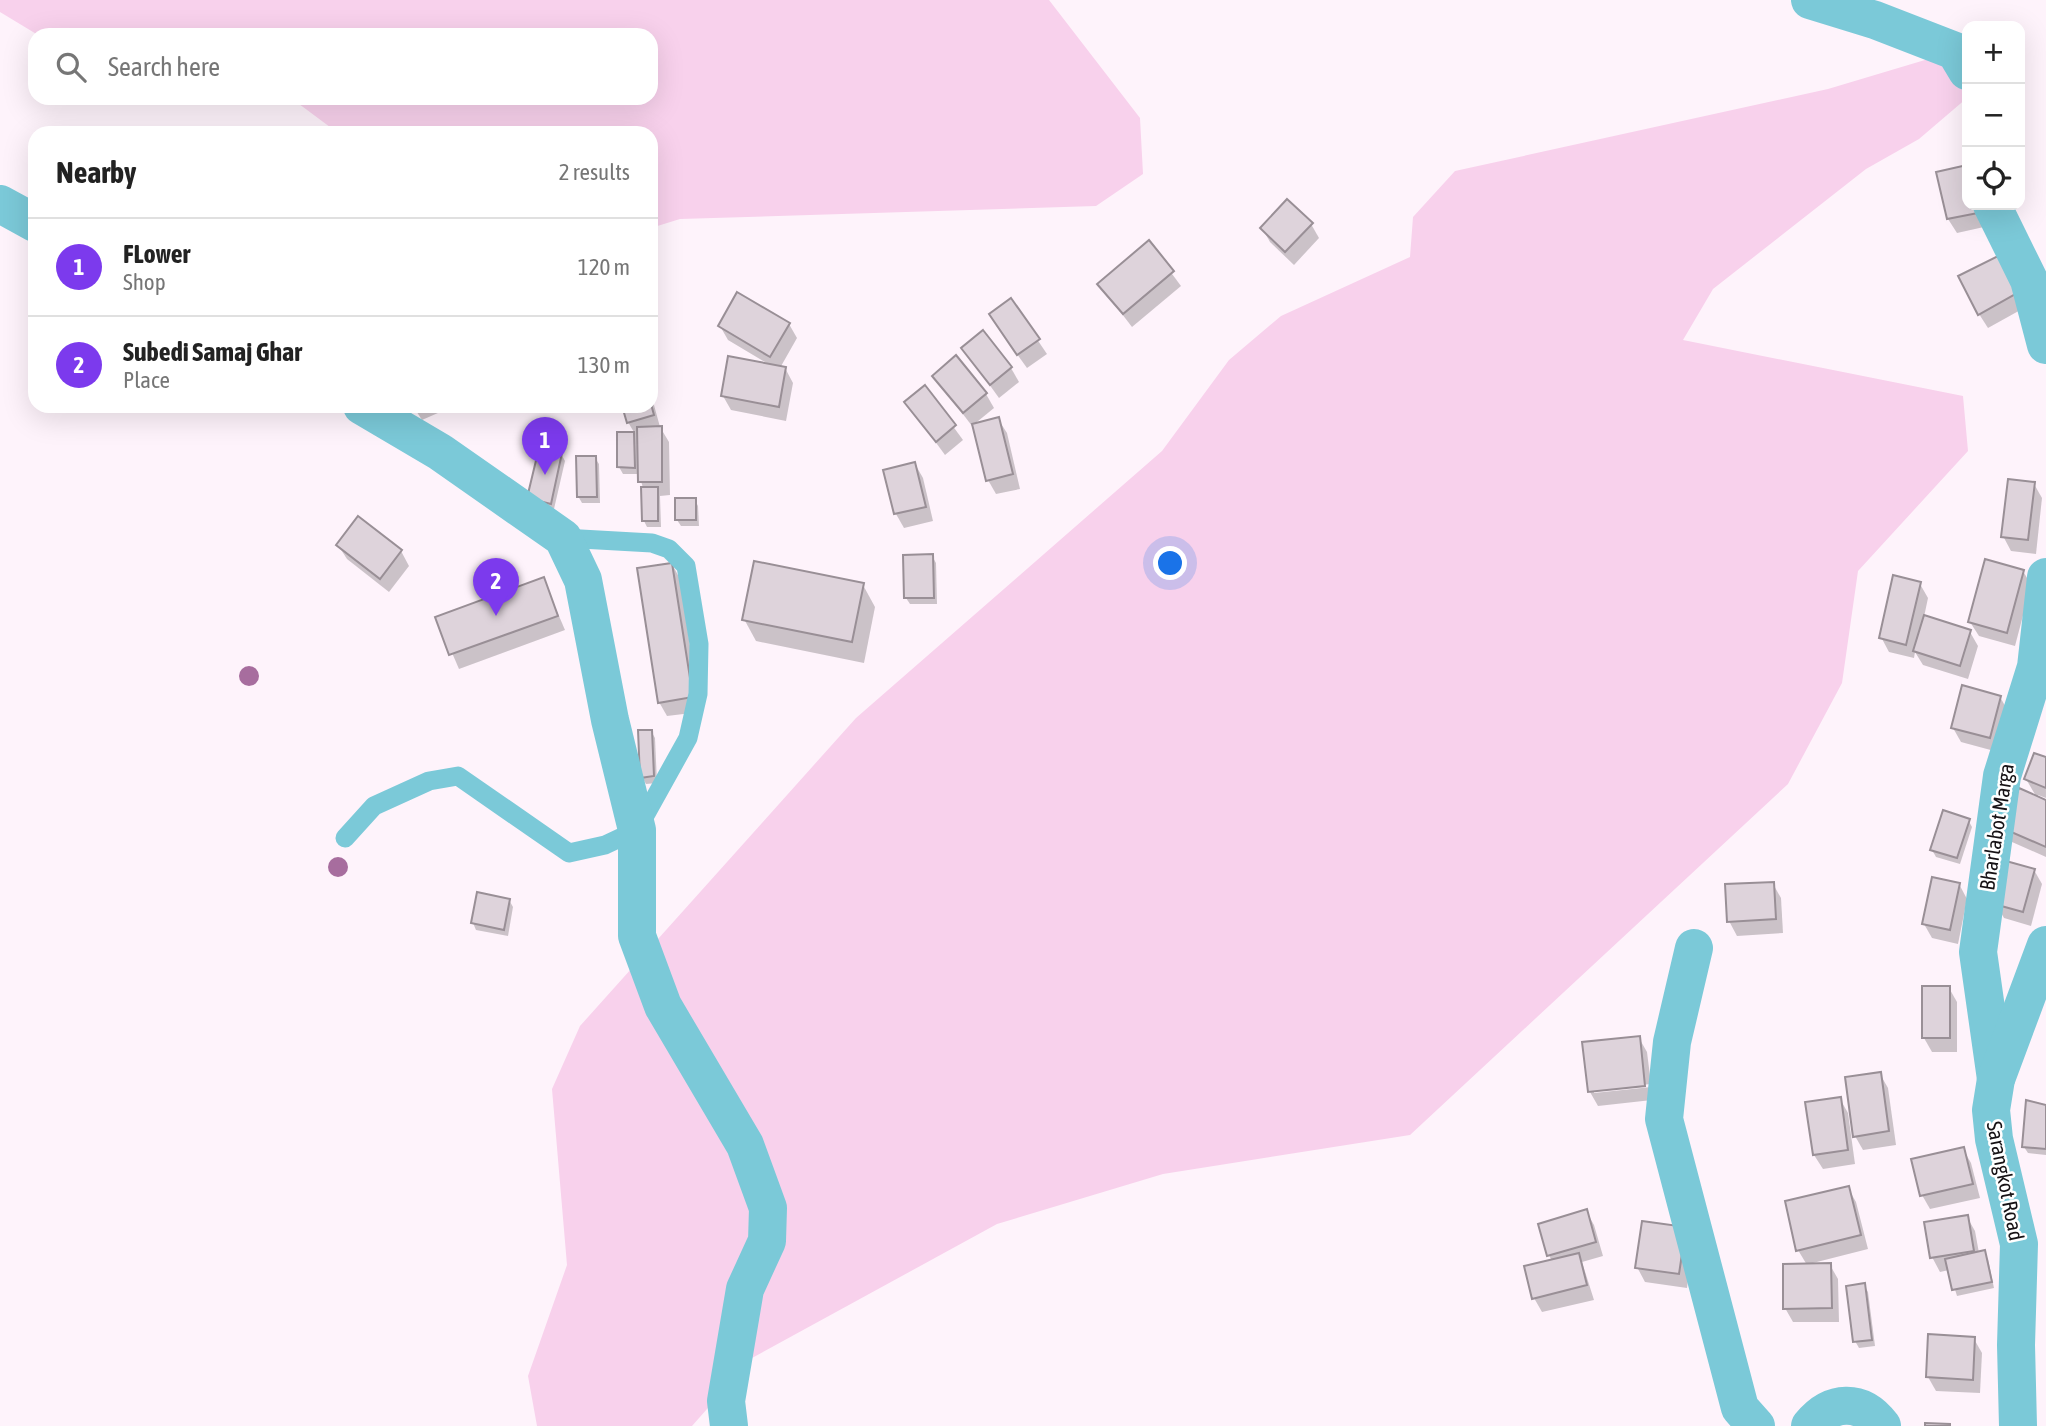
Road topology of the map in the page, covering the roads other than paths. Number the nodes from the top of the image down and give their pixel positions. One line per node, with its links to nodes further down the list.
1 (1810, 0): 2 (street)
2 (1962, 63)
3 (0, 204): 5 (street)
4 (1994, 210): 6 (street)
5 (28, 219)
6 (2046, 345)
7 (374, 413): 8 (street)
8 (563, 538): 10 (street); 10 (lane)
9 (2046, 577): 14 (street, Bharlabot Marga)
10 (637, 830): 11 (lane); 15 (street)
11 (345, 838)
12 (2046, 945): 14 (street, Sarangkot Road)
13 (1694, 948): 16 (street)
14 (1996, 1079): 19 (street, Sarangkot Road)
15 (729, 1426)
16 (1755, 1426)
17 (1810, 1426): 18 (street)
18 (1882, 1426)
19 (2018, 1426)

